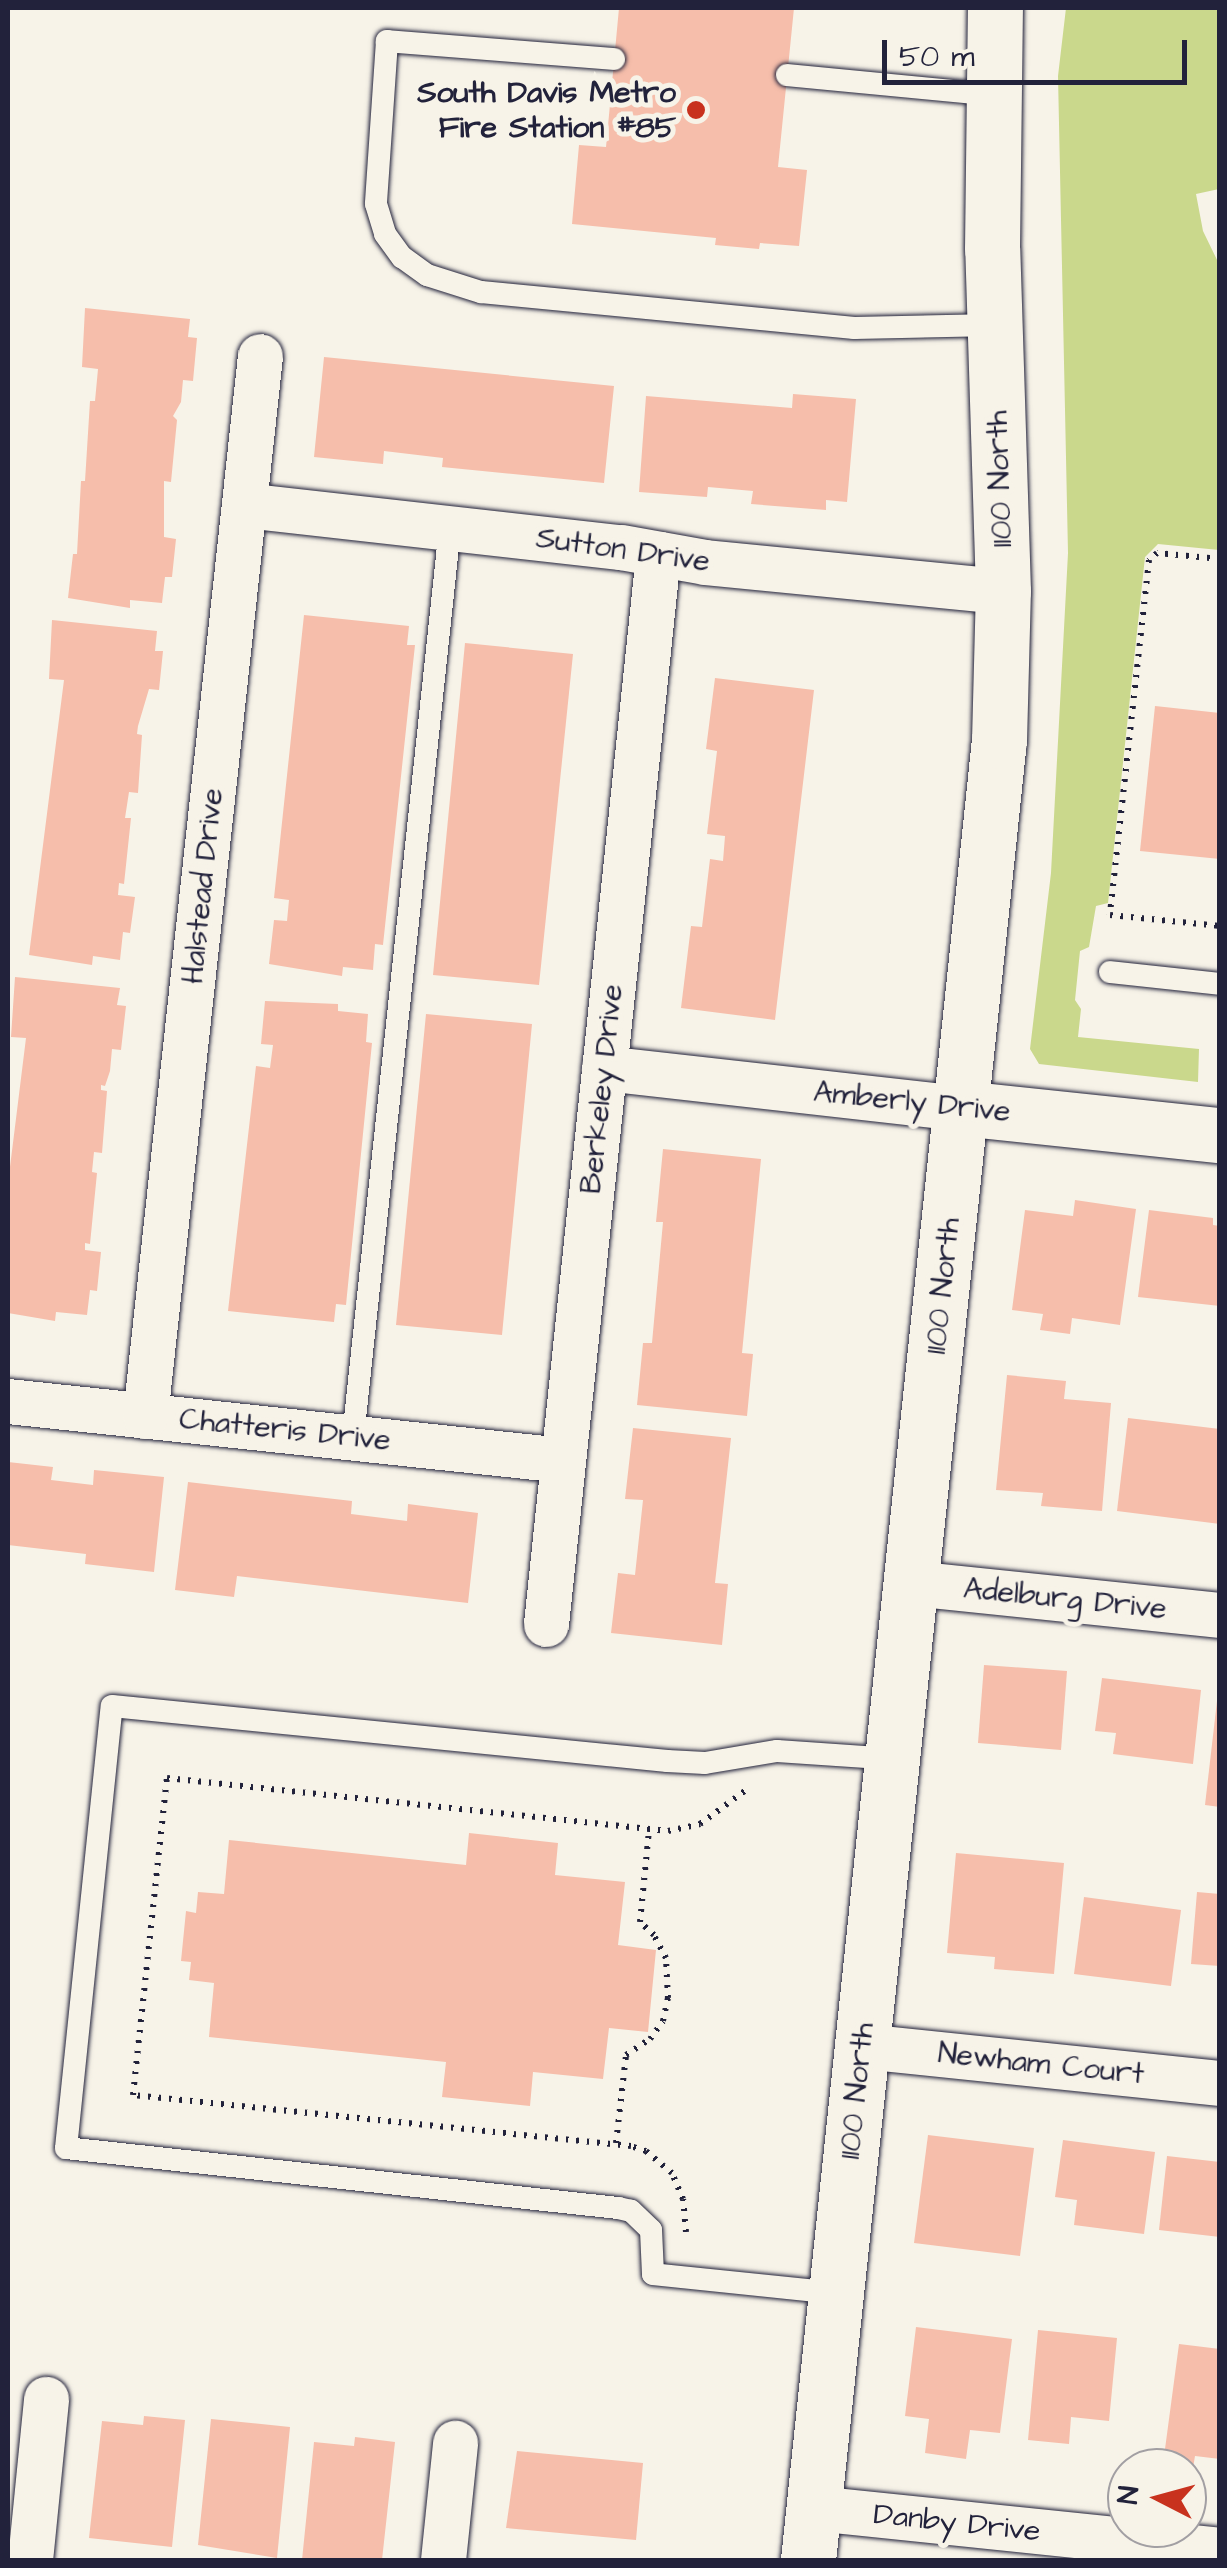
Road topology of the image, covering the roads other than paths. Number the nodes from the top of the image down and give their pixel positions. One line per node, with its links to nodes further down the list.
1 (995, 8): 4 (street, 1100 North)
2 (614, 59): 5 (lane)
3 (788, 75): 4 (lane)
4 (994, 95): 5 (street, 1100 North)
5 (995, 326): 10 (street, 1100 North)
6 (260, 356): 7 (street, Halstead Drive)
7 (244, 505): 8 (street, Sutton Drive); 17 (street, Halstead Drive)
8 (450, 528): 9 (street, Sutton Drive); 18 (lane)
9 (658, 554): 10 (street, Sutton Drive); 13 (street, Berkeley Drive)
10 (1003, 591): 14 (street, 1100 North)
11 (1110, 972): 12 (lane)
12 (1220, 984)
13 (604, 1068): 14 (street, Amberly Drive); 19 (street, Berkeley Drive)
14 (962, 1108): 15 (street, Amberly Drive); 20 (street, 1100 North)
15 (1220, 1135)
16 (8, 1401): 17 (street, Chatteris Drive)
17 (146, 1416): 18 (street, Chatteris Drive)
18 (354, 1438): 19 (street, Chatteris Drive)
19 (563, 1460): 22 (street, Berkeley Drive)
20 (912, 1583): 21 (street, Adelburg Drive); 23 (street, 1100 North)
21 (1220, 1615)
22 (546, 1624)
23 (893, 1759): 24 (street, 1100 North); 26 (lane)
24 (862, 2046): 25 (street, Newham Court); 26 (street, 1100 North)
25 (1220, 2083)
26 (836, 2293): 29 (street, 1100 North)
27 (46, 2399): 31 (street)
28 (455, 2443): 32 (street)
29 (811, 2534): 30 (street, Danby Drive)
30 (1220, 2550)
31 (30, 2560)
32 (443, 2560)

